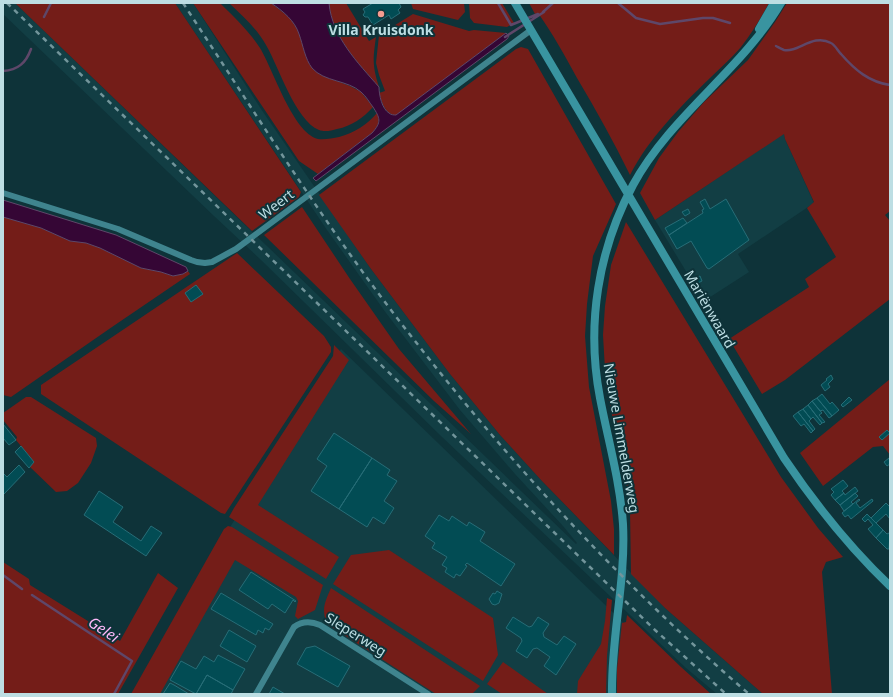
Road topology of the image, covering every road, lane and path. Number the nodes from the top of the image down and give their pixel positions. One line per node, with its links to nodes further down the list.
1 (515, 3): 4 (street, Mariënwaard)
2 (774, 3): 5 (street, Nieuwe Limmelderweg)
3 (781, 3): 5 (street, Nieuwe Limmelderweg)
4 (531, 30): 6 (street, Weert); 7 (street, Mariënwaard)
5 (750, 44): 10 (street, Nieuwe Limmelderweg)
6 (3, 193)
7 (890, 586)
8 (256, 694): 9 (street, Sleperweg)
9 (428, 694)
10 (612, 694)

